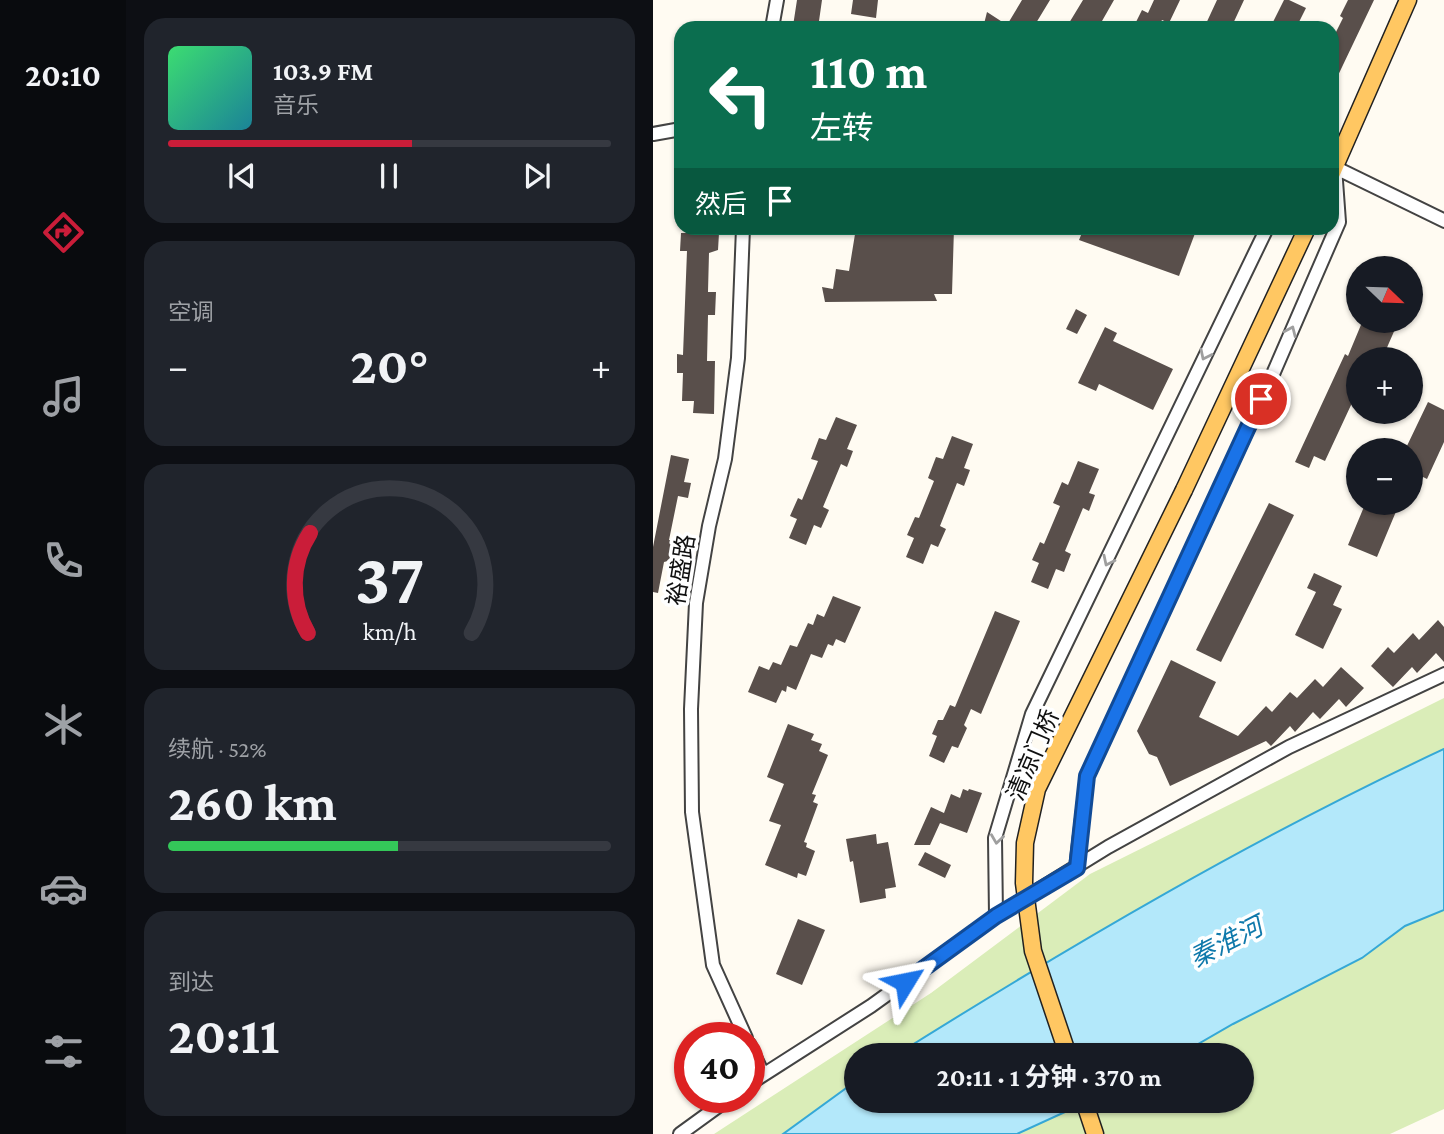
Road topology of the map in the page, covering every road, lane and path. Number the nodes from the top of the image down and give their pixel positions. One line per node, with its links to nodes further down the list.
1 (777, 0): 3 (street)
2 (1408, 0): 6 (main road)
3 (773, 21)
4 (674, 130): 5 (street)
5 (653, 134)
6 (1339, 155)
7 (1339, 172): 8 (street)
8 (1444, 220)
9 (743, 235): 16 (street, 裕盛路)
10 (1264, 235): 15 (street, one-way to 15)
11 (1304, 235): 17 (main road, 清凉门桥, bridge)
12 (1333, 235): 14 (street, one-way to 12)
13 (1444, 674): 14 (street)
14 (1077, 868): 15 (street)
15 (996, 916): 18 (street)
16 (739, 1022)
17 (1064, 1043)
18 (765, 1073)
19 (709, 1113): 21 (street)
20 (1088, 1113): 22 (main road)
21 (680, 1134)
22 (1095, 1134)

